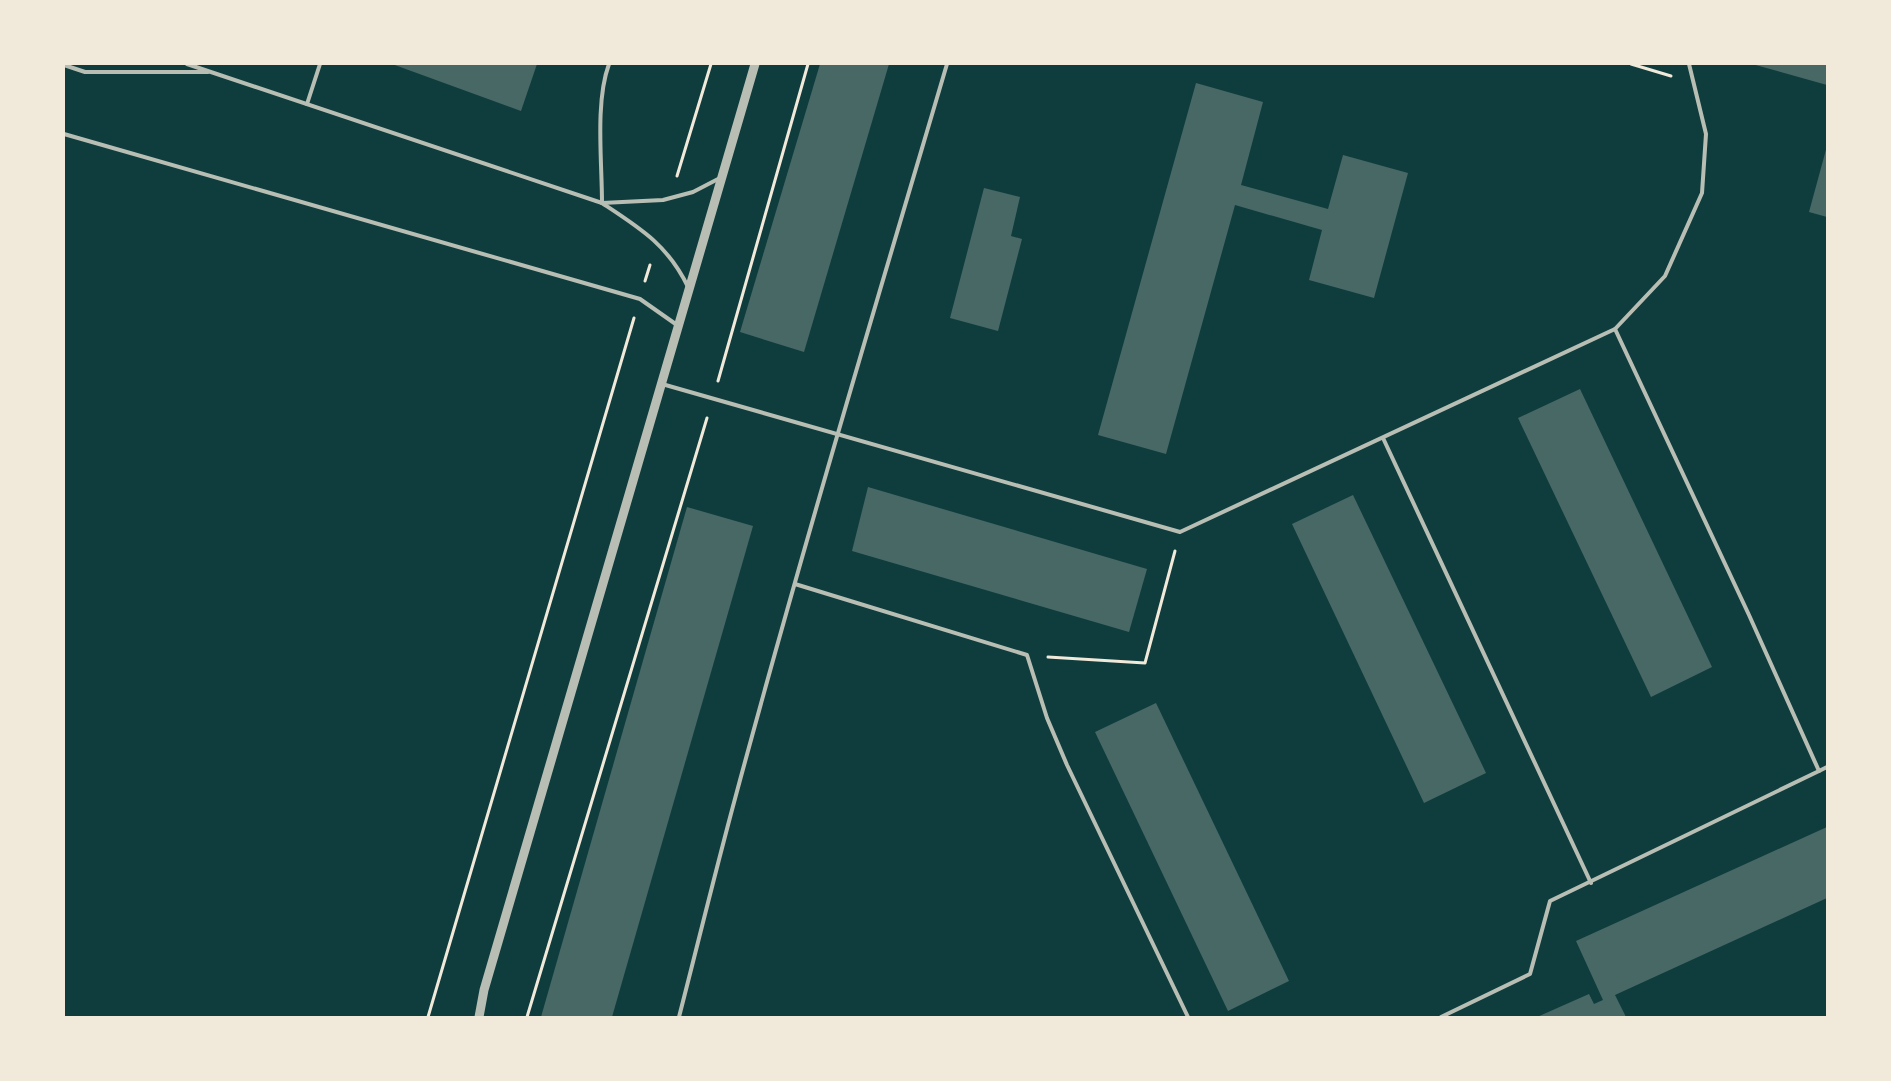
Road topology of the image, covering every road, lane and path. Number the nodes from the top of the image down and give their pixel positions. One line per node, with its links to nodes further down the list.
1 (187, 64): 11 (lane)
2 (320, 64): 13 (lane)
3 (609, 64): 17 (lane)
4 (711, 64): 16 (path)
5 (755, 64): 15 (street)
6 (808, 64): 24 (path)
7 (947, 64): 25 (lane)
8 (1631, 64): 12 (path)
9 (1689, 64): 12 (lane)
10 (64, 65): 11 (lane)
11 (211, 72): 13 (lane)
12 (1694, 83): 22 (lane)
13 (307, 104): 17 (lane)
14 (64, 134): 20 (lane)
15 (722, 177): 16 (lane); 19 (street)
16 (670, 199): 17 (lane)
17 (602, 203): 18 (lane)
18 (657, 242): 19 (lane); 20 (path)
19 (689, 290): 21 (street)
20 (640, 299): 21 (lane); 33 (path)
21 (679, 326): 23 (street)
22 (1615, 329): 26 (lane); 31 (lane)
23 (662, 384): 24 (lane); 34 (street)
24 (713, 400): 25 (lane); 35 (path)
25 (837, 435): 27 (lane); 28 (lane)
26 (1383, 438): 27 (lane); 32 (lane)
27 (1180, 532): 29 (path)
28 (795, 584): 29 (lane); 36 (lane)
29 (1027, 655): 37 (lane)
30 (1827, 767): 31 (lane)
31 (1819, 770): 32 (lane)
32 (1591, 883): 38 (lane)
33 (428, 1017)
34 (480, 1017)
35 (527, 1017)
36 (679, 1017)
37 (1188, 1017)
38 (1441, 1017)

